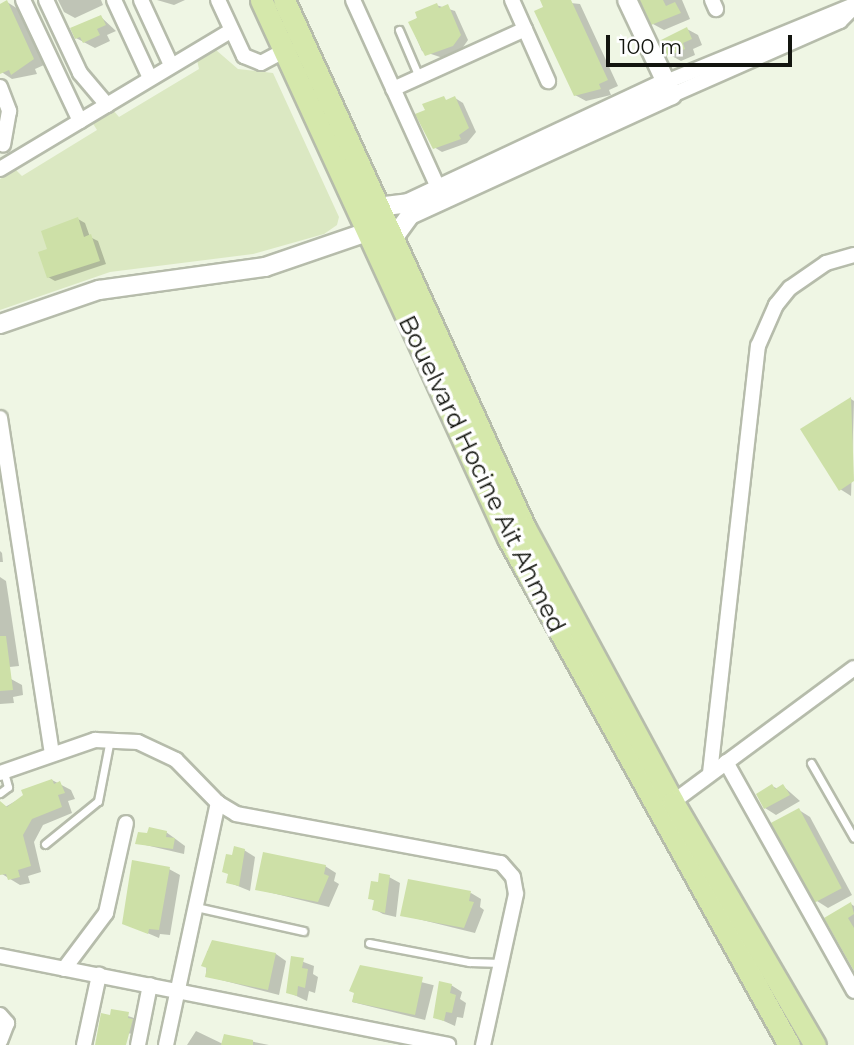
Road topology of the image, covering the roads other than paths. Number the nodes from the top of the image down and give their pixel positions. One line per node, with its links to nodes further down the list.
1 (23, 0): 24 (street)
2 (46, 0): 23 (street)
3 (114, 0): 18 (street)
4 (141, 0): 16 (street)
5 (218, 0): 14 (street)
6 (261, 0): 15 (main road, Bouelvard Hocine Ait Ahmed)
7 (284, 0): 28 (main road)
8 (353, 0): 22 (street)
9 (512, 0): 12 (street)
10 (627, 0): 21 (street)
11 (854, 4): 21 (street)
12 (525, 29): 17 (street); 19 (street)
13 (400, 30): 17 (lane)
14 (231, 31): 15 (street); 16 (street)
15 (284, 51): 29 (main road, Bouelvard Hocine Ait Ahmed)
16 (171, 65): 18 (street)
17 (419, 77): 22 (street)
18 (150, 78): 23 (street)
19 (548, 81)
20 (0, 87): 25 (street)
21 (669, 88): 27 (street)
22 (393, 89): 27 (street)
23 (107, 105): 24 (street)
24 (80, 121): 26 (street)
25 (3, 144)
26 (0, 169)
27 (441, 194): 28 (street); 30 (street)
28 (377, 207): 30 (main road)
29 (367, 232): 32 (street); 64 (main road, Bouelvard Hocine Ait Ahmed)
30 (392, 240): 42 (main road)
31 (854, 256): 40 (street)
32 (0, 324)
33 (0, 418): 36 (street)
34 (854, 668): 37 (street)
35 (110, 738): 36 (street); 43 (street); 46 (lane)
36 (52, 754): 39 (street)
37 (726, 762): 40 (street); 55 (street)
38 (811, 763): 45 (lane)
39 (2, 773): 41 (lane)
40 (710, 773): 42 (street)
41 (0, 793)
42 (673, 802): 65 (main road)
43 (218, 803): 47 (street); 51 (street)
44 (126, 823): 52 (street)
45 (854, 838)
46 (45, 844)
47 (196, 907): 48 (lane); 56 (street)
48 (303, 931)
49 (369, 943): 51 (lane)
50 (0, 956): 52 (street)
51 (500, 963): 63 (street)
52 (64, 969): 53 (street)
53 (99, 975): 54 (street); 59 (street)
54 (150, 985): 56 (street); 60 (street)
55 (853, 989)
56 (178, 991): 61 (street); 62 (street)
57 (0, 1015): 58 (street)
58 (0, 1041)
59 (84, 1045)
60 (138, 1045)
61 (166, 1045)
62 (448, 1045)
63 (483, 1045)
64 (789, 1045)
65 (815, 1045)

